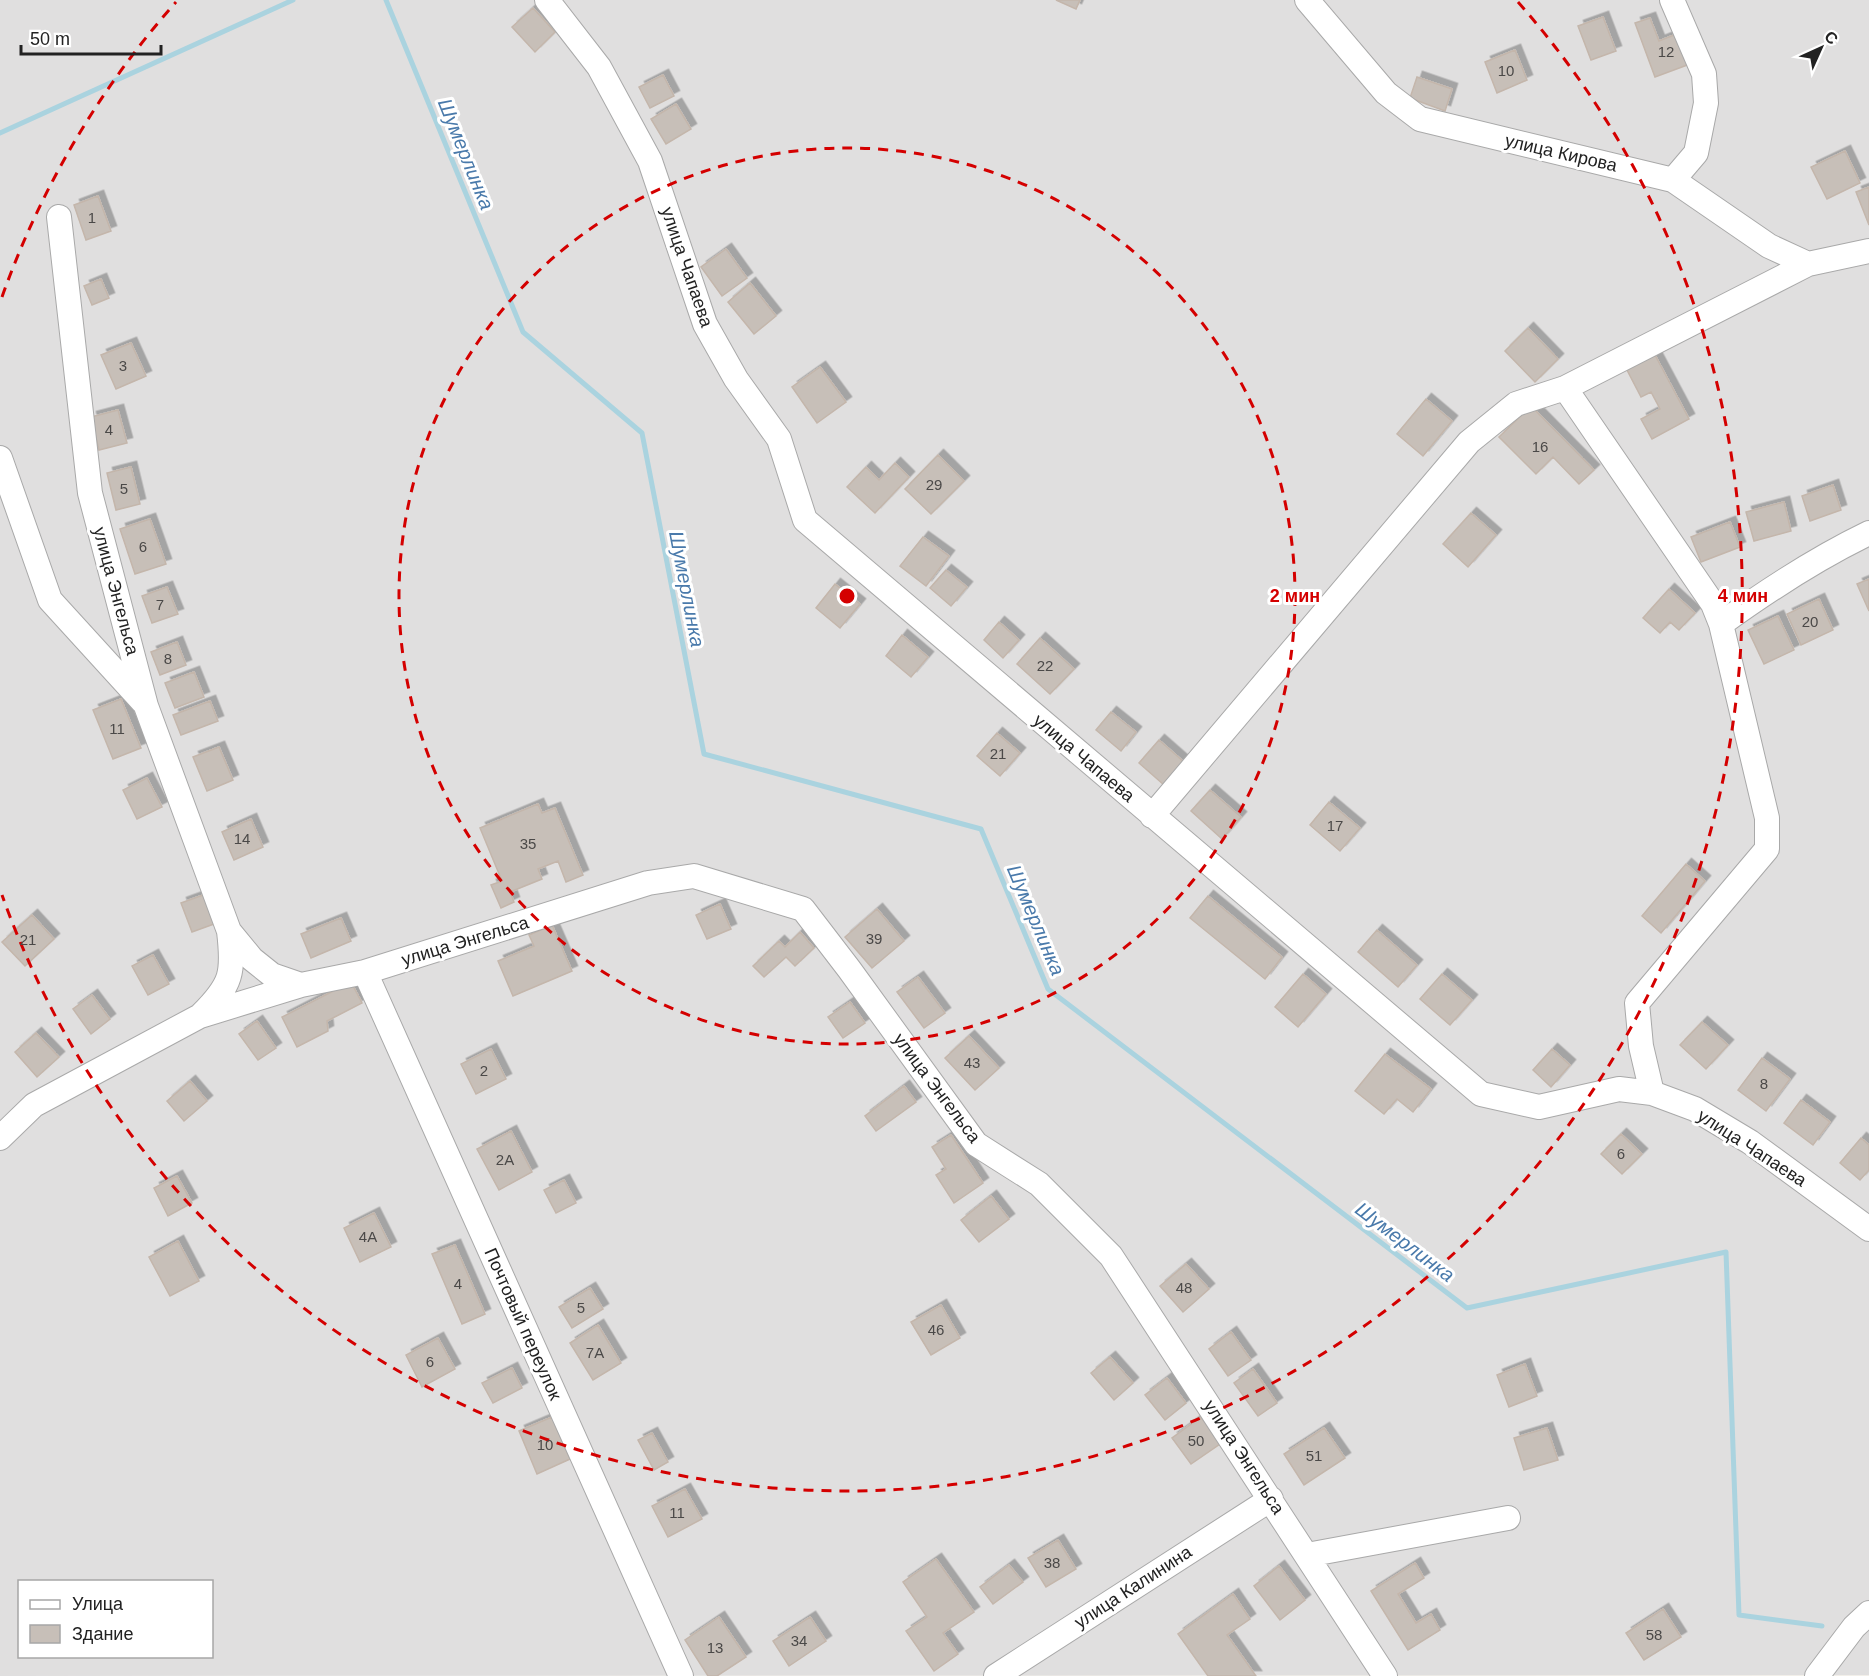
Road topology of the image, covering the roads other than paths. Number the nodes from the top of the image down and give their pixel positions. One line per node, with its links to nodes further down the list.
1 (547, 0): 13 (street, улица Чапаева)
2 (1307, 0): 4 (street, улица Кирова)
3 (1672, 0): 4 (street)
4 (1673, 180): 7 (street)
5 (59, 217): 12 (street, улица Энгельса)
6 (1869, 251): 7 (street)
7 (1808, 264): 8 (street)
8 (1565, 388): 11 (street); 13 (street)
9 (0, 459): 12 (street)
10 (1869, 533): 11 (street)
11 (1721, 624): 18 (street)
12 (146, 706): 14 (street, улица Энгельса)
13 (1152, 816): 18 (street, улица Чапаева)
14 (229, 931): 16 (street, улица Энгельса); 17 (street)
15 (365, 972): 16 (street, улица Энгельса); 21 (street, улица Энгельса); 26 (street, Почтовый переулок)
16 (301, 985): 17 (street, улица Энгельса)
17 (200, 1016): 19 (street, улица Энгельса)
18 (1653, 1093): 20 (street, улица Чапаева)
19 (0, 1138)
20 (1869, 1228)
21 (1271, 1499): 23 (street, улица Энгельса); 27 (street, улица Калинина)
22 (1508, 1518): 23 (street)
23 (1307, 1555): 28 (street, улица Энгельса)
24 (1869, 1596): 25 (street)
25 (1869, 1614): 29 (street)
26 (681, 1676)
27 (996, 1676)
28 (1385, 1676)
29 (1817, 1676)

